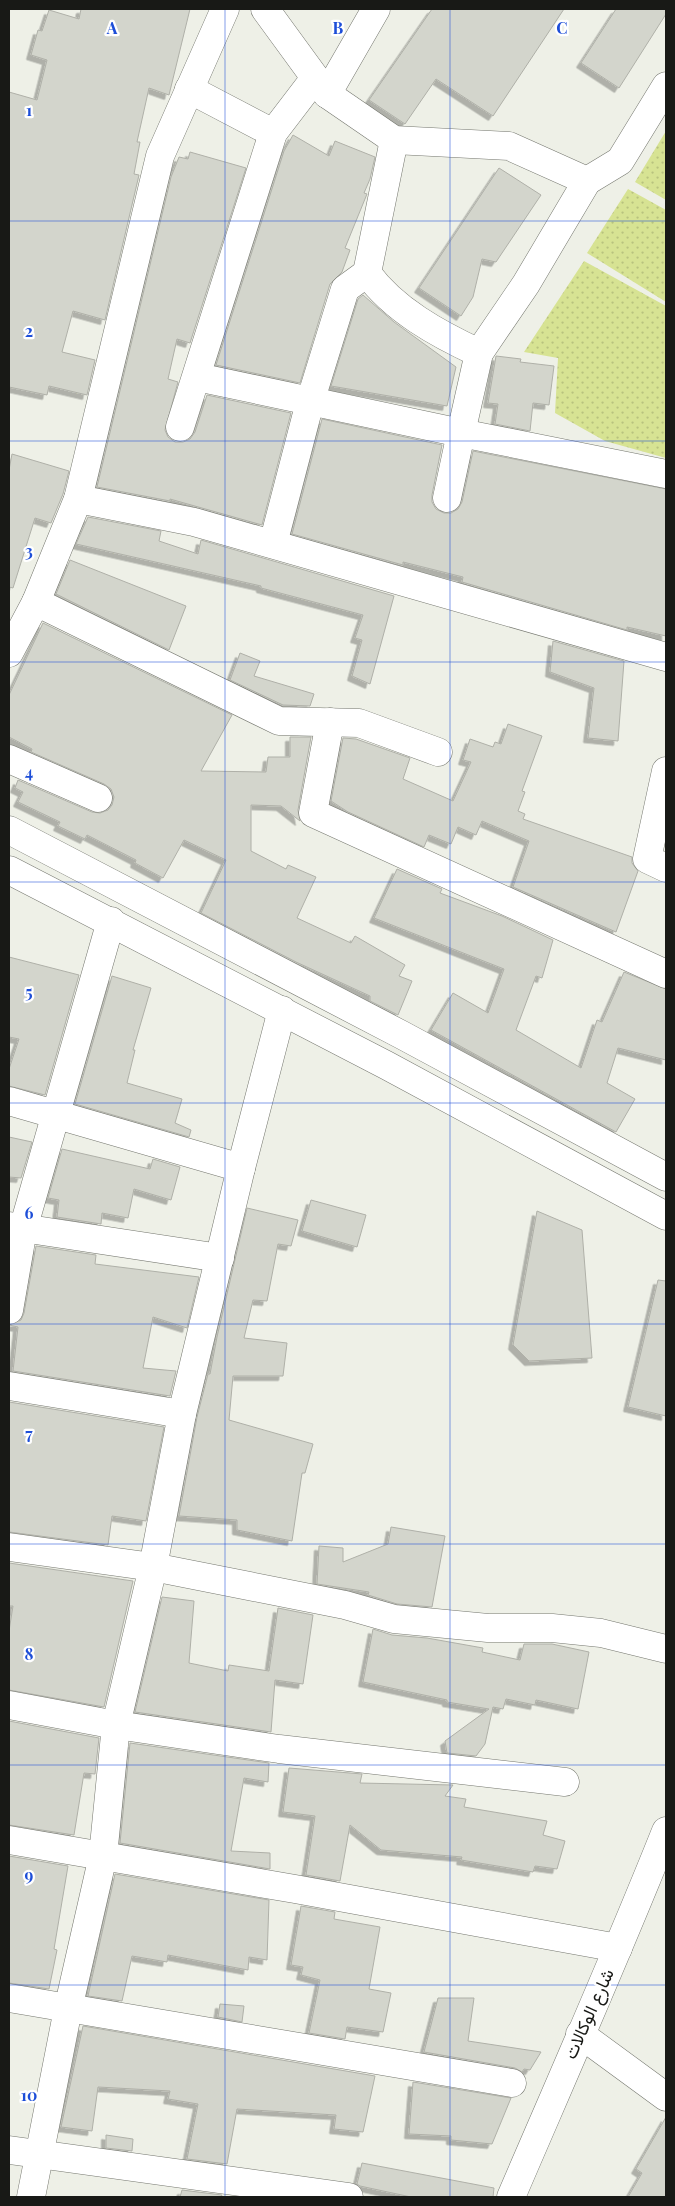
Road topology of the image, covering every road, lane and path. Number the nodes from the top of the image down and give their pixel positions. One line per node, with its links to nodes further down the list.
1 (224, 9): 6 (street)
2 (265, 9): 4 (street)
3 (376, 9): 4 (street)
4 (321, 86): 7 (street); 8 (street)
5 (666, 86): 9 (street)
6 (189, 89): 7 (street); 18 (street)
7 (273, 134): 12 (street)
8 (394, 140): 9 (street); 10 (street)
9 (586, 181): 11 (street)
10 (367, 273): 11 (street); 13 (street)
11 (479, 353): 15 (street)
12 (197, 377): 13 (street); 14 (street)
13 (310, 402): 15 (street); 19 (street)
14 (180, 427)
15 (461, 432): 16 (street); 17 (street)
16 (666, 474)
17 (447, 498)
18 (78, 499): 19 (street); 20 (street)
19 (273, 544): 22 (street)
20 (23, 615): 21 (street); 23 (street)
21 (9, 653)
22 (666, 656)
23 (330, 722): 24 (street); 32 (street)
24 (438, 752)
25 (9, 759): 27 (street)
26 (666, 771): 29 (street)
27 (98, 798)
28 (9, 830): 34 (street)
29 (666, 868)
30 (9, 870): 31 (street)
31 (110, 921): 33 (street); 37 (street)
32 (666, 974)
33 (282, 1010): 35 (street); 38 (street)
34 (402, 1034): 35 (street); 39 (street)
35 (386, 1065): 40 (street)
36 (9, 1101): 37 (street)
37 (54, 1115): 38 (street); 41 (street)
38 (241, 1168): 42 (street)
39 (666, 1177)
40 (666, 1216)
41 (16, 1227): 42 (street); 43 (street)
42 (220, 1258): 45 (street)
43 (9, 1310)
44 (9, 1386): 45 (street)
45 (182, 1414): 47 (street)
46 (9, 1547): 47 (street)
47 (153, 1567): 48 (street); 50 (street)
48 (666, 1649)
49 (9, 1705): 50 (street)
50 (116, 1725): 51 (street); 54 (street)
51 (565, 1782)
52 (666, 1831): 55 (street, شارع الوكالات)
53 (9, 1840): 54 (street)
54 (103, 1856): 55 (street); 57 (street)
55 (618, 1948): 58 (street, شارع الوكالات)
56 (9, 1998): 57 (street)
57 (68, 2009): 59 (street); 62 (street)
58 (580, 2034): 60 (street); 65 (street, شارع الوكالات)
59 (512, 2083)
60 (666, 2097)
61 (9, 2150): 62 (street)
62 (40, 2155): 63 (street); 64 (street)
63 (31, 2197)
64 (349, 2197)
65 (510, 2197)

